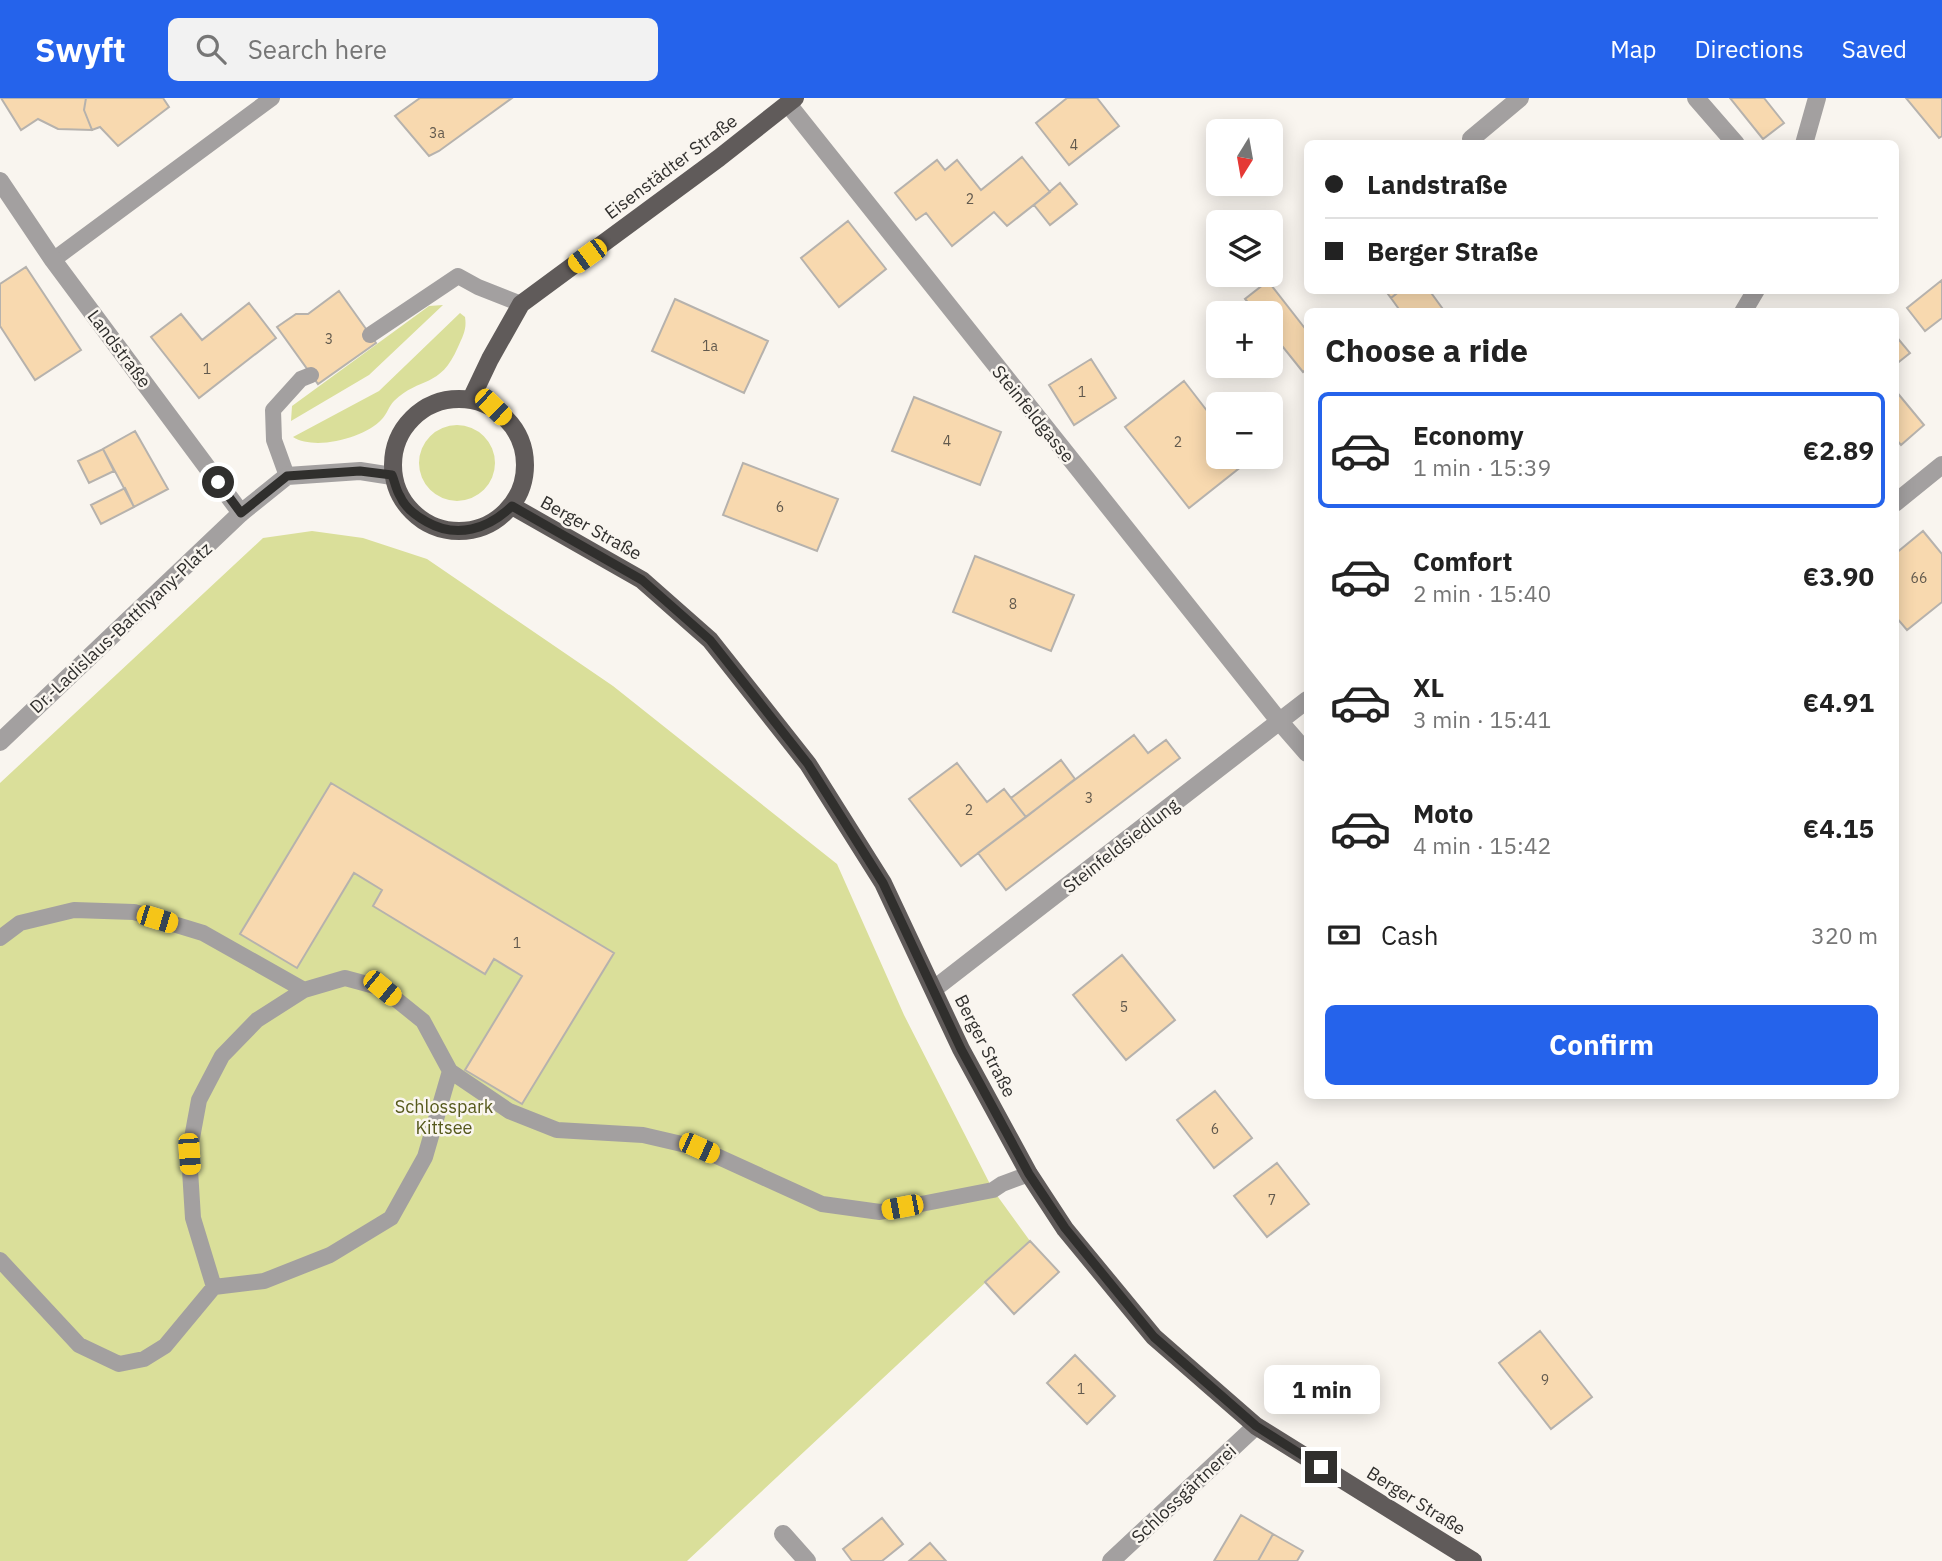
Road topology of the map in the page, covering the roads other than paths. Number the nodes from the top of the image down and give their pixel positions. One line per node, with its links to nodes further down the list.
1 (272, 98): 10 (lane)
2 (1520, 98): 6 (street)
3 (1696, 98): 7 (street)
4 (1816, 98): 8 (street)
5 (791, 101): 11 (main road, Eisenstädter Straße); 22 (street, Steinfeldgasse)
6 (1471, 139)
7 (1733, 140)
8 (1805, 140)
9 (0, 181): 10 (street, Landstraße)
10 (53, 260): 20 (street, Landstraße)
11 (521, 304): 12 (lane); 14 (main road, Eisenstädter Straße)
12 (370, 335)
13 (311, 374): 17 (lane)
14 (471, 399): 16 (main road); 19 (main road)
15 (1942, 466): 18 (street)
16 (392, 475): 17 (street); 19 (main road)
17 (287, 476): 20 (street)
18 (1899, 500)
19 (512, 506): 26 (main road, Berger Straße)
20 (241, 513): 23 (street, Dr.-Ladislaus-Batthyany-Platz)
21 (1304, 702): 22 (street, Steinfeldsiedlung)
22 (1280, 722): 24 (street, Steinfeldgasse); 26 (street, Steinfeldsiedlung)
23 (0, 742)
24 (1304, 750)
25 (0, 938): 27 (lane)
26 (933, 989): 29 (main road, Berger Straße)
27 (304, 990): 28 (lane); 31 (lane)
28 (450, 1070): 29 (lane); 31 (lane)
29 (1029, 1174): 32 (main road, Berger Straße)
30 (0, 1260): 31 (lane)
31 (214, 1287)
32 (1256, 1426): 35 (street, Schlossgärtnerei); 36 (main road, Berger Straße)
33 (783, 1534): 34 (street)
34 (807, 1561)
35 (1111, 1561)
36 (1473, 1561)

